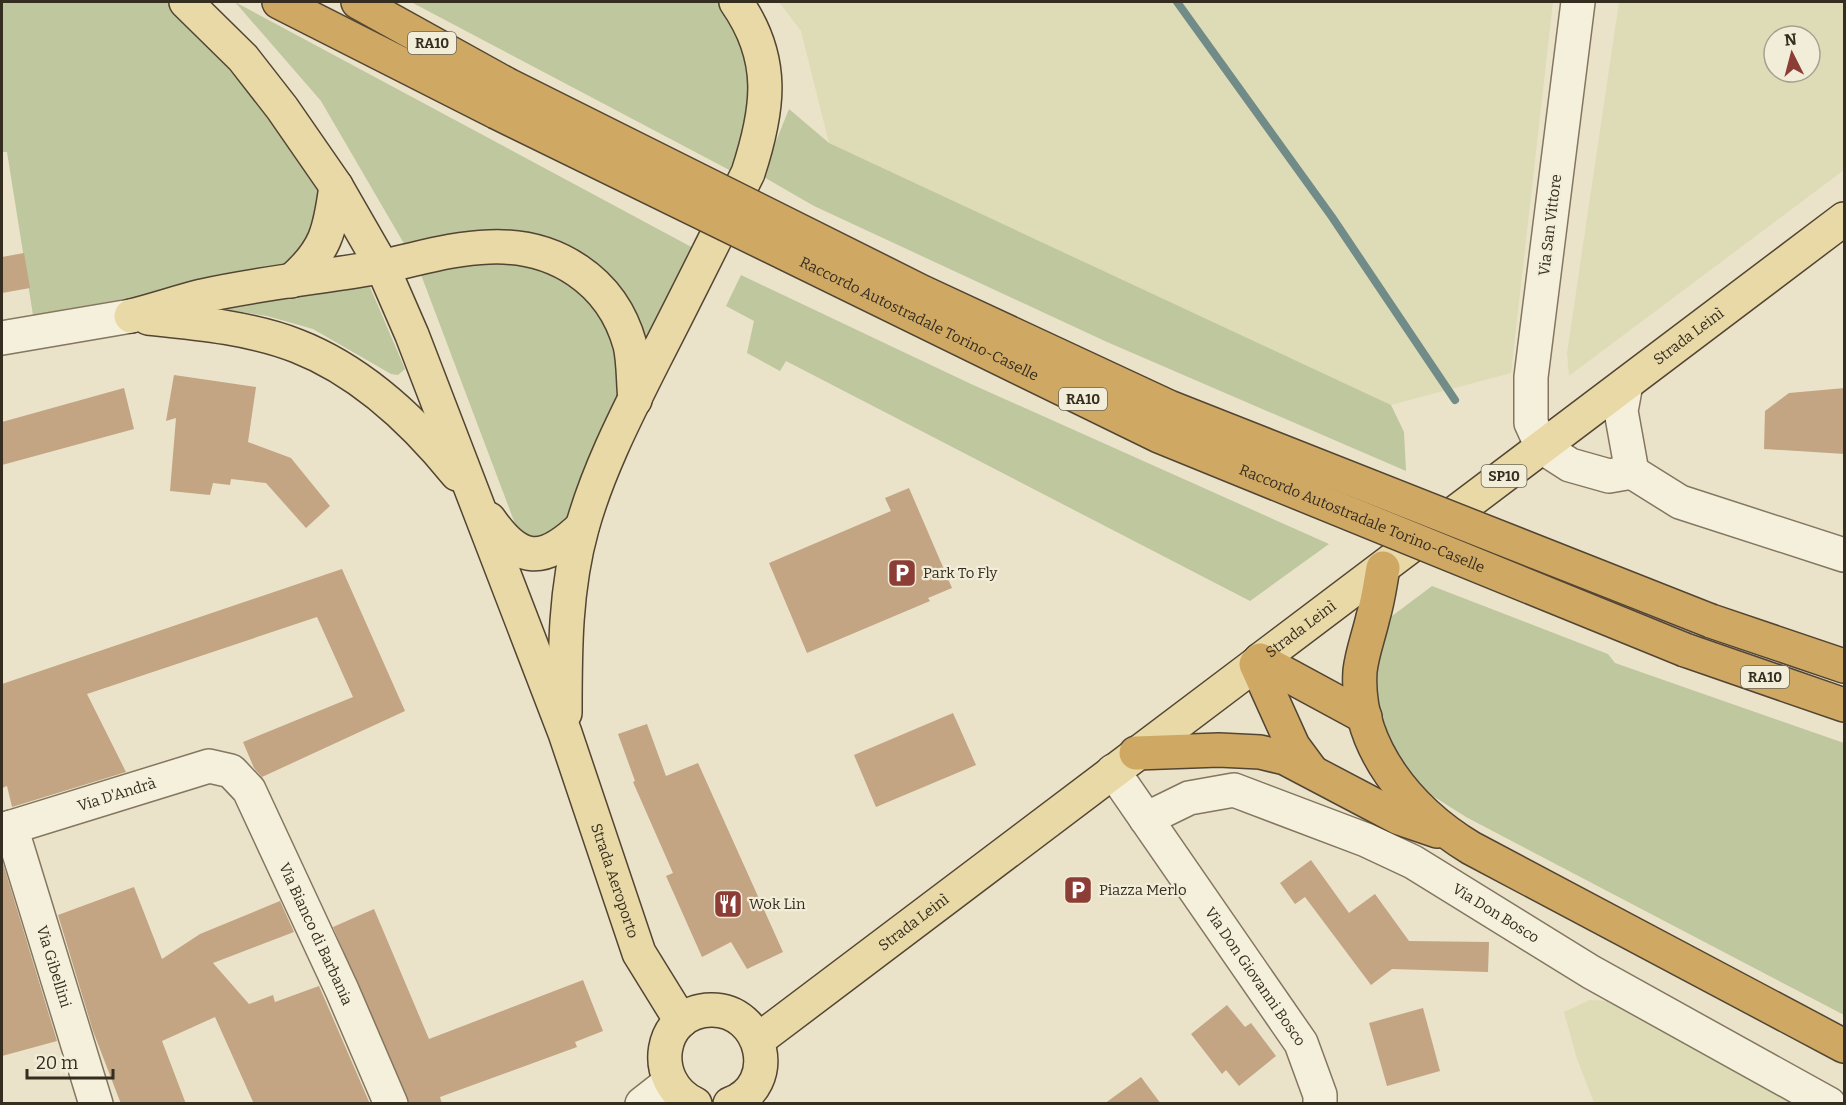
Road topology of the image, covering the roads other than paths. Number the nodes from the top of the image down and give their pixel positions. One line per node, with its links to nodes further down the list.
1 (186, 2): 7 (main road, Strada Aeroporto)
2 (279, 2): 6 (highway, Raccordo Autostradale Torino-Caselle)
3 (358, 2): 6 (highway, Raccordo Autostradale Torino-Caselle / RA10)
4 (736, 2): 14 (main road)
5 (1578, 2): 15 (street, Via San Vittore)
6 (501, 98): 22 (highway, Raccordo Autostradale Torino-Caselle / RA10, bridge); 23 (highway, Raccordo Autostradale Torino-Caselle / RA10, bridge)
7 (336, 186): 9 (main road, Strada Aeroporto); 10 (main road)
8 (1845, 219): 13 (main road, Strada Leinì / SP10)
9 (382, 266): 10 (main road); 14 (main road); 17 (main road, Strada Aeroporto)
10 (291, 281): 11 (main road)
11 (131, 316): 12 (street); 17 (main road)
12 (2, 338)
13 (1626, 384): 15 (main road, Strada Leinì / SP10); 16 (street)
14 (635, 400): 18 (main road)
15 (1542, 447): 16 (street); 20 (main road, Strada Leinì / SP10)
16 (1632, 472): 19 (street)
17 (472, 494): 18 (main road); 25 (main road, Strada Aeroporto)
18 (582, 527): 25 (main road)
19 (1845, 555)
20 (1383, 568): 21 (main road, Strada Leinì / SP10); 24 (highway)
21 (1258, 662): 24 (highway); 26 (main road, Strada Leinì / SP10); 27 (highway)
22 (1845, 666)
23 (1845, 705)
24 (1365, 717): 31 (highway)
25 (565, 734): 32 (main road, Strada Aeroporto)
26 (1125, 762): 27 (highway); 29 (street, Via Don Giovanni Bosco); 33 (main road, Strada Leinì / SP10)
27 (1310, 769): 31 (highway)
28 (231, 771): 30 (street, Via D'Andrà); 37 (street, Via Bianco di Barbania)
29 (1146, 819): 41 (street, Via Don Giovanni Bosco); 42 (street, Via Don Bosco)
30 (6, 829): 36 (street, Via Gibellini)
31 (1450, 835): 34 (highway)
32 (681, 1021): 33 (main road); 35 (main road)
33 (758, 1040): 40 (main road)
34 (1845, 1046)
35 (670, 1082): 38 (street); 39 (main road)
36 (96, 1104)
37 (391, 1104)
38 (642, 1104)
39 (695, 1104)
40 (730, 1104)
41 (1320, 1104)
42 (1829, 1104)

